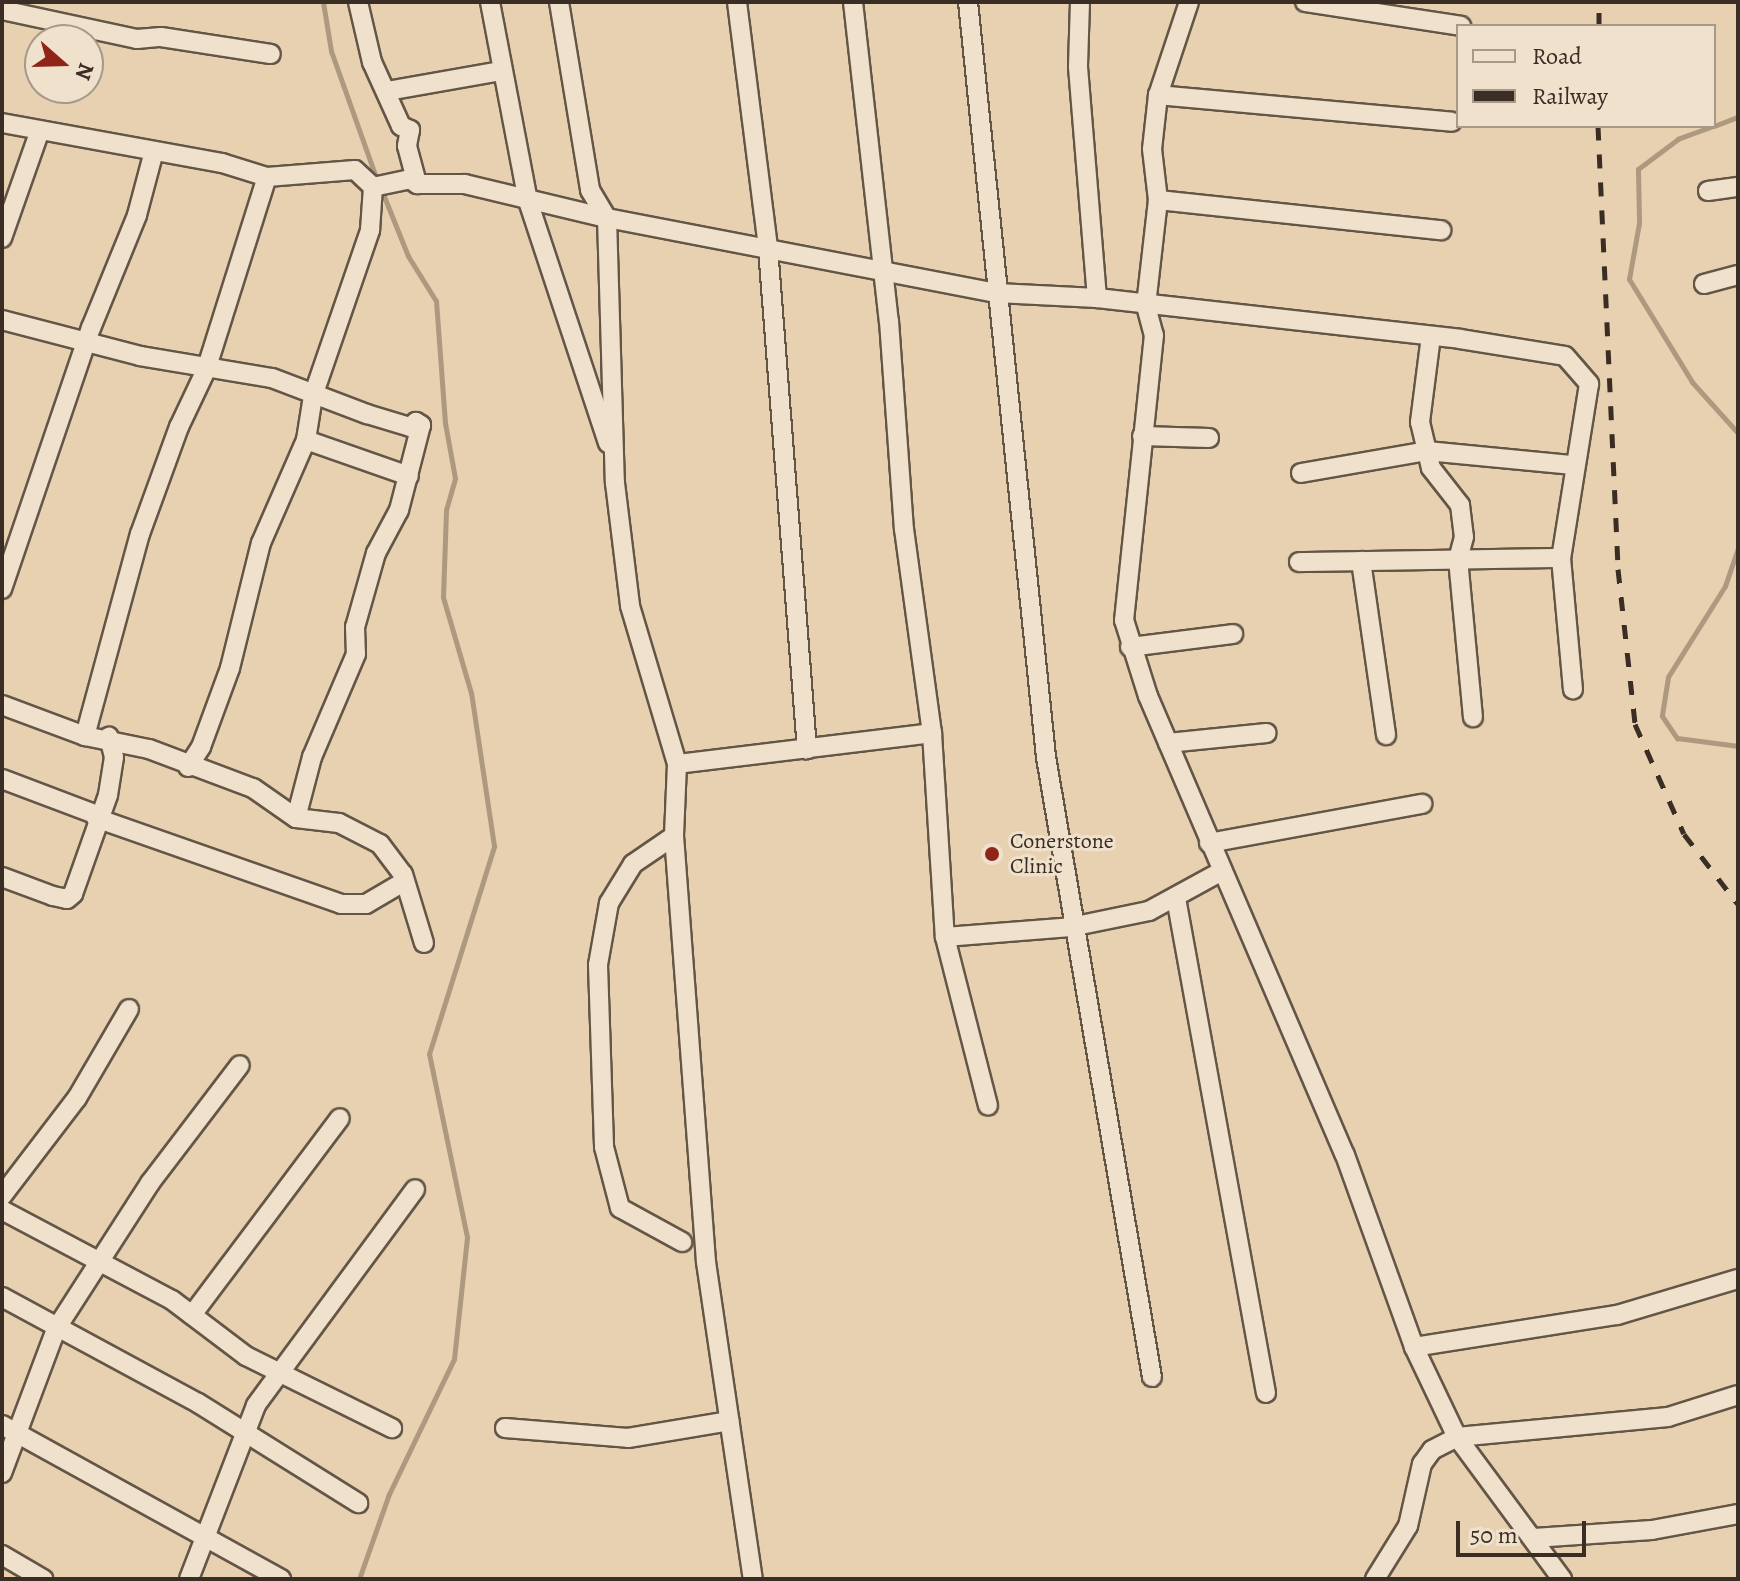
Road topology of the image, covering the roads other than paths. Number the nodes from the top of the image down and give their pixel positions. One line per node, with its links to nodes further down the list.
1 (358, 2): 14 (street)
2 (490, 2): 13 (street)
3 (559, 2): 27 (street)
4 (737, 2): 30 (street)
5 (853, 2): 31 (street)
6 (968, 2): 34 (street)
7 (1080, 2): 35 (street)
8 (1189, 2): 15 (street)
9 (1305, 2): 11 (street)
10 (2, 10): 12 (street)
11 (1456, 25)
12 (271, 54)
13 (501, 71): 14 (street); 26 (street)
14 (387, 91): 21 (street)
15 (1158, 95): 16 (street); 25 (street)
16 (1452, 122)
17 (2, 123): 18 (street)
18 (40, 130): 19 (street); 29 (street)
19 (154, 151): 20 (street); 39 (street)
20 (267, 177): 22 (street); 40 (street)
21 (417, 184): 22 (street); 26 (street)
22 (373, 187): 41 (street)
23 (1738, 187): 24 (street)
24 (1708, 191)
25 (1158, 200): 28 (street); 36 (street)
26 (528, 201): 27 (street); 47 (street)
27 (607, 218): 30 (street); 47 (street)
28 (1441, 230)
29 (2, 238)
30 (768, 248): 31 (street); 66 (street)
31 (882, 273): 34 (street); 60 (street)
32 (1738, 275): 33 (street)
33 (1704, 284)
34 (997, 293): 35 (street); 79 (street)
35 (1097, 298): 36 (street)
36 (1146, 306): 38 (street); 42 (street)
37 (2, 320): 39 (street)
38 (1431, 336): 45 (street); 46 (street)
39 (88, 345): 40 (street); 54 (street)
40 (206, 370): 41 (street); 63 (street)
41 (313, 396): 44 (street); 49 (street)
42 (1142, 436): 43 (street); 56 (street)
43 (1209, 438)
44 (306, 440): 49 (street); 68 (street)
45 (1427, 451): 46 (street); 48 (street); 51 (street)
46 (1573, 465): 50 (street)
47 (615, 466): 67 (street)
48 (1301, 473)
49 (409, 476): 72 (street)
50 (1561, 558): 51 (street); 57 (street)
51 (1458, 559): 52 (street); 59 (street)
52 (1361, 561): 53 (street); 62 (street)
53 (1299, 562)
54 (2, 589)
55 (1233, 634): 56 (street)
56 (1130, 647): 65 (street)
57 (1573, 689)
58 (2, 705): 63 (street)
59 (1473, 717)
60 (932, 733): 66 (street); 80 (street)
61 (1266, 733): 65 (street)
62 (1386, 735)
63 (85, 736): 64 (street)
64 (109, 737): 68 (street); 71 (street)
65 (1168, 743): 74 (street)
66 (807, 749): 67 (street)
67 (677, 764): 73 (street)
68 (188, 767): 72 (street)
69 (2, 779): 71 (street)
70 (1422, 804): 74 (street)
71 (98, 817): 76 (street); 77 (street)
72 (296, 818): 77 (street)
73 (674, 836): 89 (street); 100 (street)
74 (1209, 843): 75 (street)
75 (1222, 871): 78 (street); 95 (street)
76 (2, 877)
77 (405, 881): 81 (street)
78 (1176, 898): 79 (street); 98 (street)
79 (1071, 927): 80 (street); 97 (street)
80 (945, 937): 84 (street)
81 (424, 943)
82 (129, 1009): 87 (street)
83 (240, 1065): 90 (street)
84 (988, 1106)
85 (340, 1118): 93 (street)
86 (415, 1189): 96 (street)
87 (2, 1196)
88 (2, 1210): 90 (street)
89 (682, 1242)
90 (98, 1262): 93 (street); 94 (street)
91 (1738, 1279): 95 (street)
92 (2, 1297): 94 (street)
93 (192, 1315): 96 (street)
94 (56, 1329): 103 (street); 104 (street)
95 (1414, 1347): 105 (street)
96 (278, 1372): 101 (street); 104 (street)
97 (1152, 1377)
98 (1266, 1393)
99 (1738, 1395): 105 (street)
100 (730, 1421): 102 (street); 115 (street)
101 (392, 1428)
102 (505, 1428)
103 (9, 1430): 106 (street); 109 (street)
104 (243, 1431): 107 (street); 109 (street)
105 (1457, 1437): 110 (street); 116 (street)
106 (2, 1473)
107 (358, 1503)
108 (1738, 1514): 110 (street)
109 (203, 1537): 113 (street); 114 (street)
110 (1534, 1538): 117 (street)
111 (2, 1555): 112 (street)
112 (43, 1579)
113 (189, 1579)
114 (281, 1579)
115 (753, 1579)
116 (1375, 1579)
117 (1562, 1579)

